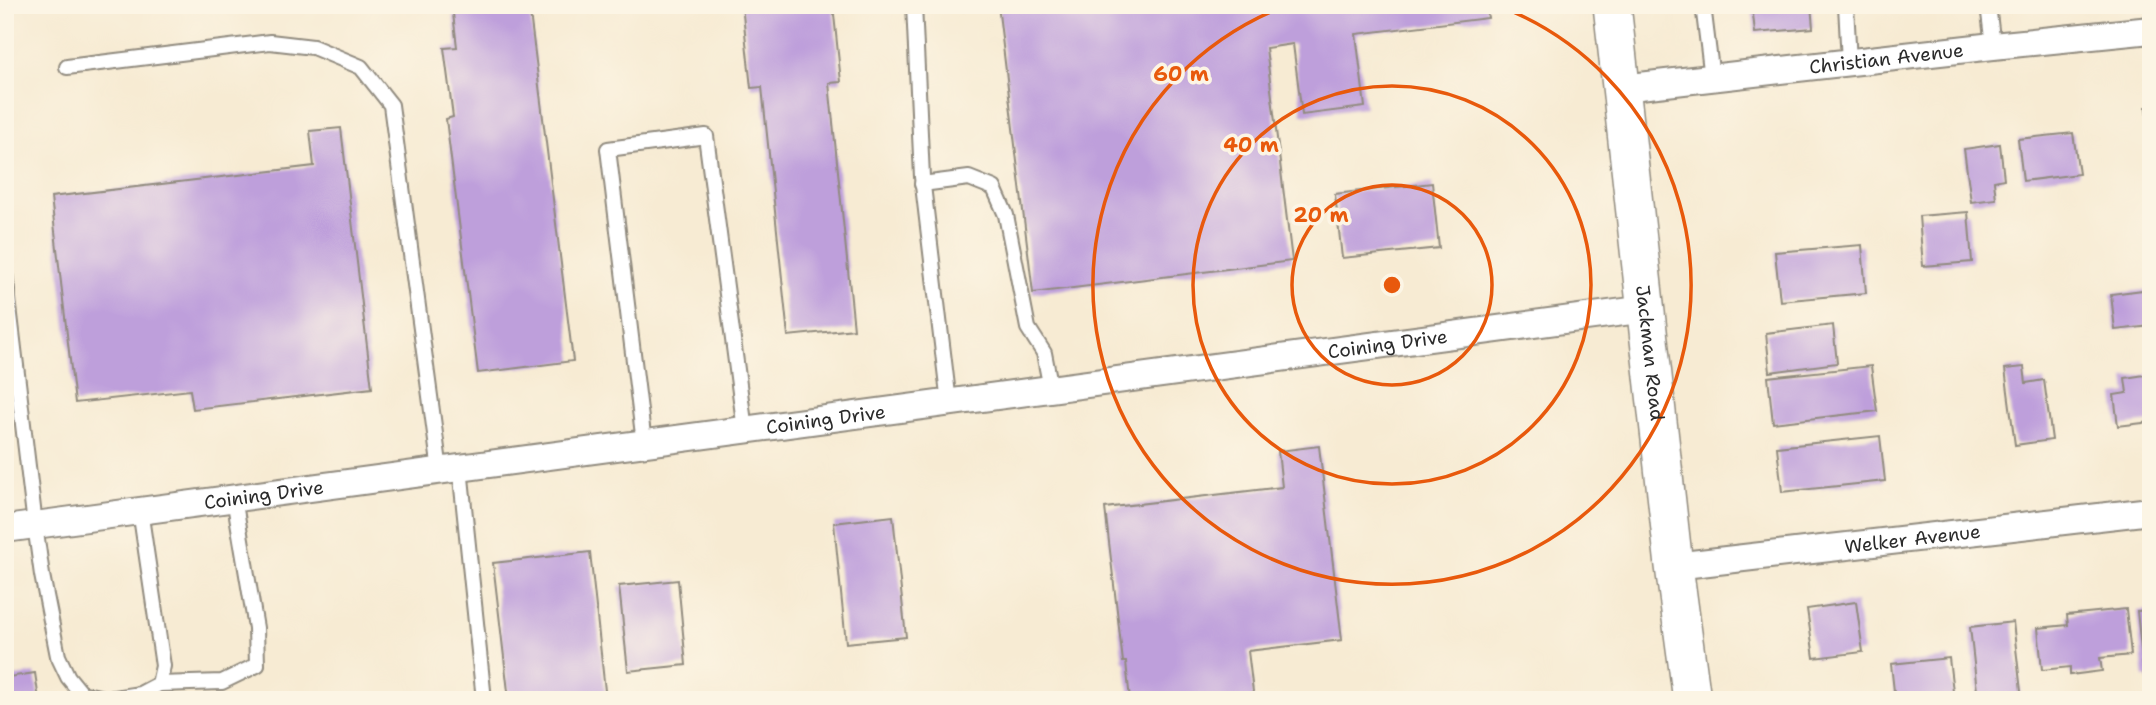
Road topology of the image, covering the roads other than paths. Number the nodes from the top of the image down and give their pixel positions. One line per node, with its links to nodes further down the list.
1 (914, 5): 12 (lane)
2 (1612, 5): 11 (main road, Jackman Road)
3 (1703, 5): 10 (lane)
4 (1846, 5): 8 (lane)
5 (1988, 5): 7 (lane)
6 (2151, 30): 7 (street, Christian Avenue)
7 (1993, 46): 8 (street, Christian Avenue)
8 (1849, 63): 10 (street, Christian Avenue)
9 (67, 67): 19 (lane)
10 (1712, 78): 11 (street, Christian Avenue)
11 (1622, 88): 14 (main road, Jackman Road)
12 (922, 184): 15 (lane); 16 (lane)
13 (5, 273): 23 (lane)
14 (1646, 309): 15 (street, Coining Drive); 25 (main road, Jackman Road)
15 (1051, 389): 16 (street, Coining Drive)
16 (949, 403): 17 (street, Coining Drive)
17 (745, 430): 18 (street, Coining Drive); 18 (lane)
18 (644, 443): 19 (street, Coining Drive)
19 (450, 469): 20 (street, Coining Drive); 27 (lane)
20 (234, 498): 21 (street, Coining Drive); 26 (lane)
21 (140, 510): 23 (street, Coining Drive); 26 (lane)
22 (2151, 511): 25 (street, Welker Avenue)
23 (35, 525): 24 (street, Coining Drive); 26 (lane)
24 (5, 529)
25 (1674, 566): 28 (main road, Jackman Road)
26 (159, 684)
27 (484, 700)
28 (1692, 700)

